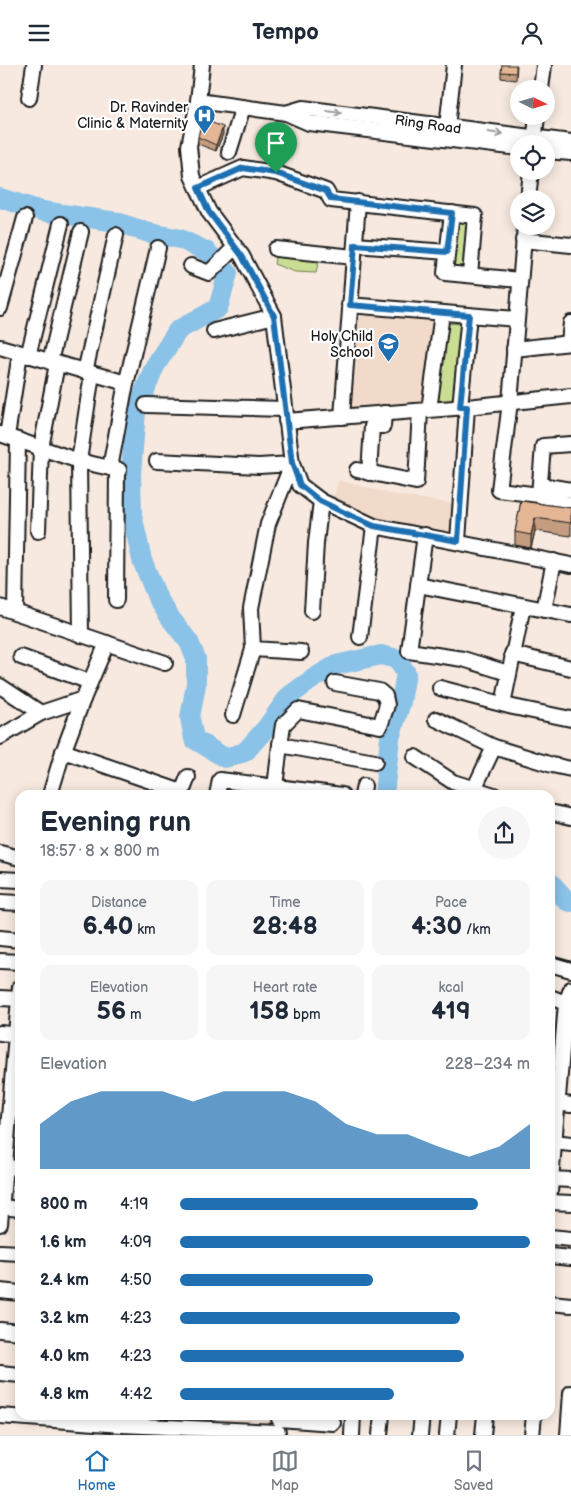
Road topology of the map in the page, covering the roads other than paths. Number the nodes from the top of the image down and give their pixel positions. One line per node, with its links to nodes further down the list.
1 (34, 65): 6 (street)
2 (202, 65): 7 (street)
3 (454, 65): 9 (street)
4 (544, 65): 5 (street)
5 (542, 80)
6 (29, 98)
7 (198, 101): 8 (street, Ring Road); 17 (street)
8 (243, 107): 9 (street, Ring Road); 14 (street)
9 (446, 133): 10 (street, Ring Road, one-way to 10); 13 (street, Ring Road)
10 (510, 139)
11 (555, 142): 12 (street, Ring Road)
12 (571, 142)
13 (510, 145)
14 (230, 152)
15 (555, 152): 16 (street)
16 (571, 153)
17 (198, 188): 18 (street); 30 (street)
18 (358, 203): 19 (street); 29 (street)
19 (452, 213): 31 (street); 33 (street)
20 (25, 218): 36 (street)
21 (60, 224): 46 (street)
22 (81, 232): 47 (street)
23 (116, 235): 48 (street)
24 (524, 235): 34 (street)
25 (532, 235): 26 (street)
26 (571, 245)
27 (158, 248): 49 (street)
28 (276, 249): 29 (street)
29 (354, 251): 31 (street); 35 (street)
30 (231, 252): 32 (street); 39 (street)
31 (447, 252): 33 (street)
32 (192, 266)
33 (470, 275): 34 (street)
34 (520, 280): 40 (street)
35 (350, 305): 37 (street); 57 (street)
36 (0, 308)
37 (442, 313): 38 (street); 54 (street)
38 (469, 315): 40 (street); 53 (street)
39 (274, 316): 42 (street); 56 (street)
40 (517, 319): 45 (street)
41 (571, 323): 43 (street)
42 (214, 331)
43 (570, 343): 45 (street)
44 (0, 347): 46 (street)
45 (514, 349): 51 (street)
46 (24, 355): 47 (street); 58 (street)
47 (53, 363): 48 (street); 60 (street)
48 (88, 373): 49 (street); 61 (street)
49 (126, 383): 64 (street)
50 (571, 395): 51 (street)
51 (510, 402): 53 (street); 65 (street)
52 (146, 405): 56 (street)
53 (464, 407): 54 (street); 72 (street)
54 (424, 410): 55 (street); 55 (street)
55 (384, 413): 57 (street)
56 (286, 415): 57 (street); 63 (street)
57 (342, 417)
58 (8, 437): 60 (street); 81 (street)
59 (571, 444): 65 (street)
60 (41, 448): 61 (street); 70 (street)
61 (79, 461): 64 (street); 83 (street)
62 (156, 461): 63 (street)
63 (292, 463): 67 (street); 86 (street)
64 (117, 469): 76 (street)
65 (539, 490): 66 (street); 68 (street)
66 (571, 490)
67 (320, 501): 69 (street); 80 (street)
68 (571, 505)
69 (374, 526): 71 (street); 84 (street)
70 (38, 531)
71 (425, 535): 72 (street); 75 (street)
72 (458, 541): 73 (street)
73 (554, 561): 74 (street); 79 (street)
74 (571, 565)
75 (418, 585): 77 (street); 92 (street)
76 (116, 600)
77 (523, 606): 79 (street); 88 (street)
78 (0, 607): 81 (street)
79 (544, 610): 82 (street)
80 (312, 611)
81 (15, 612): 83 (street)
82 (571, 615)
83 (80, 635): 85 (street)
84 (360, 637)
85 (107, 643): 90 (street); 93 (street)
86 (253, 649): 87 (street); 100 (street)
87 (301, 652)
88 (512, 654): 91 (street); 92 (street)
89 (21, 657): 93 (street)
90 (165, 663)
91 (571, 668)
92 (508, 673): 98 (street)
93 (90, 682): 97 (street)
94 (335, 683): 104 (street)
95 (0, 685): 99 (street)
96 (440, 688): 98 (street)
97 (83, 699): 99 (street); 106 (street)
98 (503, 704): 102 (street)
99 (40, 713): 103 (street)
100 (233, 715)
101 (436, 719): 105 (street)
102 (571, 719)
103 (1, 735)
104 (280, 745): 108 (street); 111 (street)
105 (494, 747): 109 (street); 112 (street)
106 (63, 751): 113 (street); 114 (street)
107 (415, 757): 112 (street)
108 (375, 762)
109 (571, 769)
110 (188, 777): 115 (street)
111 (275, 787): 116 (street); 117 (street)
112 (474, 789): 118 (street)
113 (51, 790)
114 (171, 790)
115 (183, 790)
116 (218, 790)
117 (300, 790)
118 (477, 790)
119 (555, 813): 120 (street)
120 (571, 817)
121 (0, 853): 122 (street)
122 (15, 858)
123 (0, 879): 124 (street)
124 (15, 880)
125 (0, 902): 126 (street)
126 (15, 903)
127 (0, 939): 128 (street)
128 (15, 940)
129 (0, 961): 130 (street)
130 (15, 962)
131 (555, 965): 132 (street)
132 (571, 970)
133 (571, 989): 137 (street)
134 (15, 996): 135 (street)
135 (0, 998)
136 (555, 999): 137 (street)
137 (569, 1004): 141 (street)
138 (0, 1033): 139 (street)
139 (15, 1035)
140 (15, 1051): 142 (street)
141 (566, 1070): 143 (street)
142 (11, 1073): 144 (street)
143 (564, 1104): 145 (street)
144 (10, 1108): 148 (street)
145 (555, 1138)
146 (555, 1142): 147 (street)
147 (571, 1144)
148 (3, 1145): 149 (street)
149 (4, 1167): 150 (street); 153 (street)
150 (15, 1168)
151 (571, 1180): 152 (street)
152 (555, 1184)
153 (1, 1188): 156 (street)
154 (555, 1202): 155 (street)
155 (571, 1203)
156 (1, 1207): 157 (street); 158 (street)
157 (15, 1208)
158 (0, 1224)
159 (555, 1237): 160 (street)
160 (571, 1239)
161 (0, 1252): 162 (street)
162 (15, 1253)
163 (555, 1256): 164 (street)
164 (571, 1258)
165 (0, 1291): 166 (street)
166 (15, 1292)
167 (555, 1303): 168 (street)
168 (571, 1305)
169 (0, 1330): 170 (street)
170 (15, 1332)
171 (0, 1373): 172 (street)
172 (15, 1374)
173 (571, 1393): 174 (street)
174 (571, 1408): 192 (street)
175 (0, 1416): 176 (street)
176 (15, 1417)
177 (54, 1420): 185 (street)
178 (353, 1420): 186 (street)
179 (382, 1420): 187 (street)
180 (422, 1420): 188 (street)
181 (448, 1420): 189 (street)
182 (484, 1420): 190 (street)
183 (534, 1420): 191 (street)
184 (333, 1423): 185 (street)
185 (278, 1425)
186 (352, 1435)
187 (380, 1435)
188 (420, 1435)
189 (447, 1435)
190 (483, 1435)
191 (532, 1435)
192 (568, 1435)

